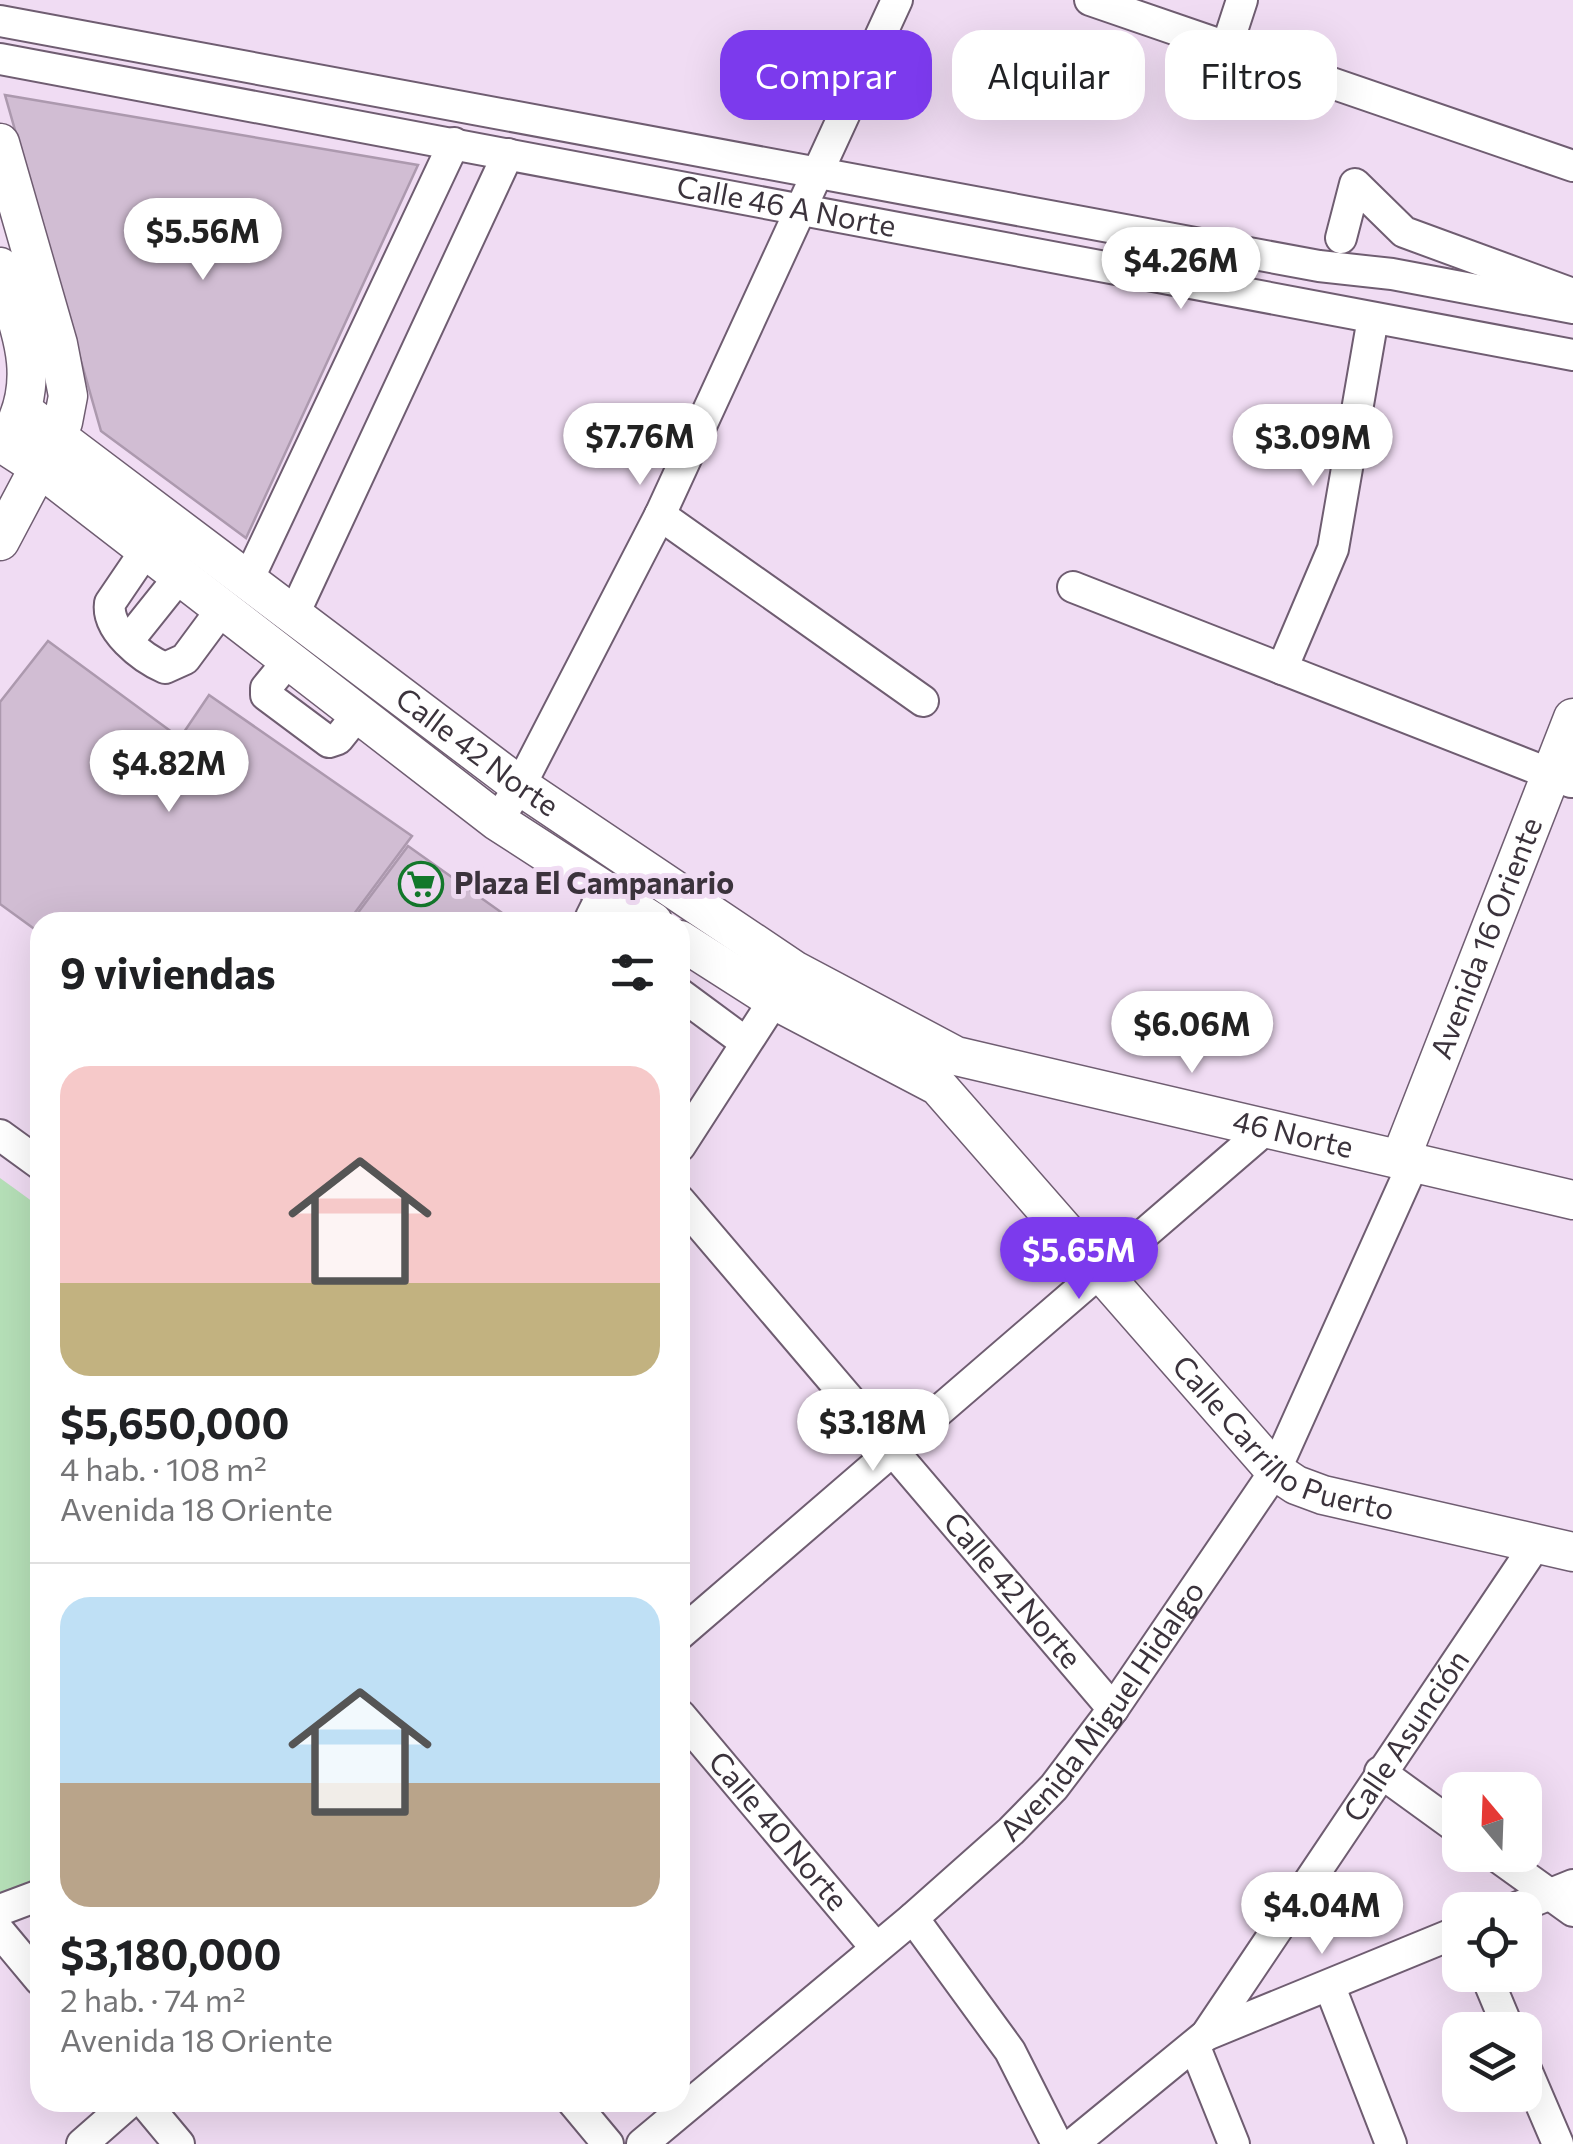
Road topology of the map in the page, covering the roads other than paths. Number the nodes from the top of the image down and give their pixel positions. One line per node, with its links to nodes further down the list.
1 (897, 0): 17 (street)
2 (1090, 0): 5 (street)
3 (1242, 0): 6 (street)
4 (0, 21): 8 (street, Calle 46 A Norte)
5 (1179, 30)
6 (1232, 30)
7 (0, 59): 10 (street, Calle 46 A Norte)
8 (261, 69): 10 (street); 11 (street, Calle 46 A Norte)
9 (1337, 84): 16 (street)
10 (252, 105): 13 (street, Calle 46 A Norte)
11 (570, 128): 15 (street); 17 (street, Calle 46 A Norte)
12 (0, 143): 27 (main road)
13 (454, 143): 14 (street, Calle 46 A Norte); 35 (street)
14 (508, 154): 15 (street, Calle 46 A Norte); 38 (street)
15 (561, 164): 18 (street, Calle 46 A Norte)
16 (1573, 166)
17 (817, 174): 18 (street); 22 (street, Calle 46 A Norte)
18 (801, 210): 25 (street, Calle 46 A Norte); 31 (street)
19 (1404, 232): 20 (street); 22 (street); 23 (street)
20 (1341, 238)
21 (0, 267): 28 (main road)
22 (1392, 274): 24 (street, Calle 46 A Norte)
23 (1573, 294)
24 (1573, 308)
25 (1373, 318): 26 (street, Calle 46 A Norte); 40 (street)
26 (1573, 355)
27 (66, 381): 28 (street); 30 (main road)
28 (17, 395): 29 (main road); 30 (main road, Calle 42 Norte)
29 (3, 450): 30 (main road, Calle 42 Norte)
30 (48, 451): 32 (main road); 33 (main road, Calle 42 Norte); 35 (main road, Calle 42 Norte)
31 (660, 515): 41 (street); 44 (street)
32 (0, 541)
33 (146, 550): 34 (main road, Calle 42 Norte); 39 (street)
34 (180, 576): 37 (main road, Calle 42 Norte); 39 (street)
35 (248, 580): 38 (main road, Calle 42 Norte)
36 (1073, 587): 40 (street)
37 (222, 608): 39 (street); 45 (main road, Calle 42 Norte)
38 (294, 614): 44 (main road, Calle 42 Norte)
39 (128, 641)
40 (1282, 669): 43 (street)
41 (923, 701)
42 (1573, 718): 43 (main road, Avenida 16 Oriente)
43 (1566, 778): 58 (main road, Avenida 16 Oriente)
44 (520, 786): 45 (street); 47 (main road, Calle 42 Norte)
45 (497, 821): 46 (main road, Calle 42 Norte)
46 (598, 907)
47 (687, 912)
48 (690, 914): 50 (main road, Calle 42 Norte)
49 (690, 944): 50 (main road, Calle 42 Norte)
50 (784, 985): 52 (street); 53 (main road, Calle 42 Norte)
51 (690, 1001): 52 (street)
52 (746, 1042): 55 (street)
53 (947, 1071): 54 (main road, 46 Norte); 61 (main road, Calle Carrillo Puerto)
54 (1267, 1128): 58 (main road, 46 Norte); 61 (street)
55 (690, 1130)
56 (0, 1135): 57 (street)
57 (30, 1157)
58 (1406, 1162): 59 (main road, 46 Norte); 63 (street, Avenida Miguel Hidalgo)
59 (1573, 1200)
60 (690, 1213): 62 (street, Calle 42 Norte)
61 (1100, 1275): 62 (street); 63 (main road, Calle Carrillo Puerto)
62 (894, 1452): 66 (street); 67 (street, Calle 42 Norte)
63 (1275, 1471): 64 (main road, Calle Carrillo Puerto); 67 (street, Avenida Miguel Hidalgo)
64 (1536, 1544): 65 (main road, Calle Carrillo Puerto); 69 (street, Calle Asunción)
65 (1573, 1552)
66 (690, 1625)
67 (1112, 1708): 75 (street, Avenida Miguel Hidalgo)
68 (690, 1727): 78 (street, Calle 40 Norte)
69 (1380, 1772): 70 (street); 81 (street, Calle Asunción)
70 (1442, 1817)
71 (1523, 1872): 72 (street)
72 (1565, 1897)
73 (30, 1899): 74 (street)
74 (0, 1910)
75 (912, 1918): 78 (street, Avenida Miguel Hidalgo); 92 (street)
76 (0, 1932): 79 (street)
77 (1442, 1940): 80 (street)
78 (876, 1948): 82 (street, Avenida Miguel Hidalgo)
79 (30, 1968)
80 (1330, 1987): 81 (street); 95 (street)
81 (1200, 2041): 93 (street, Calle Asunción); 94 (street)
82 (690, 2104)
83 (1542, 2107): 96 (street)
84 (119, 2112): 88 (street)
85 (152, 2112): 89 (street)
86 (581, 2112): 90 (street)
87 (680, 2112): 91 (street, Avenida Miguel Hidalgo)
88 (82, 2144)
89 (179, 2144)
90 (608, 2144)
91 (642, 2144)
92 (1057, 2144)
93 (1074, 2144)
94 (1234, 2144)
95 (1390, 2144)
96 (1558, 2144)

